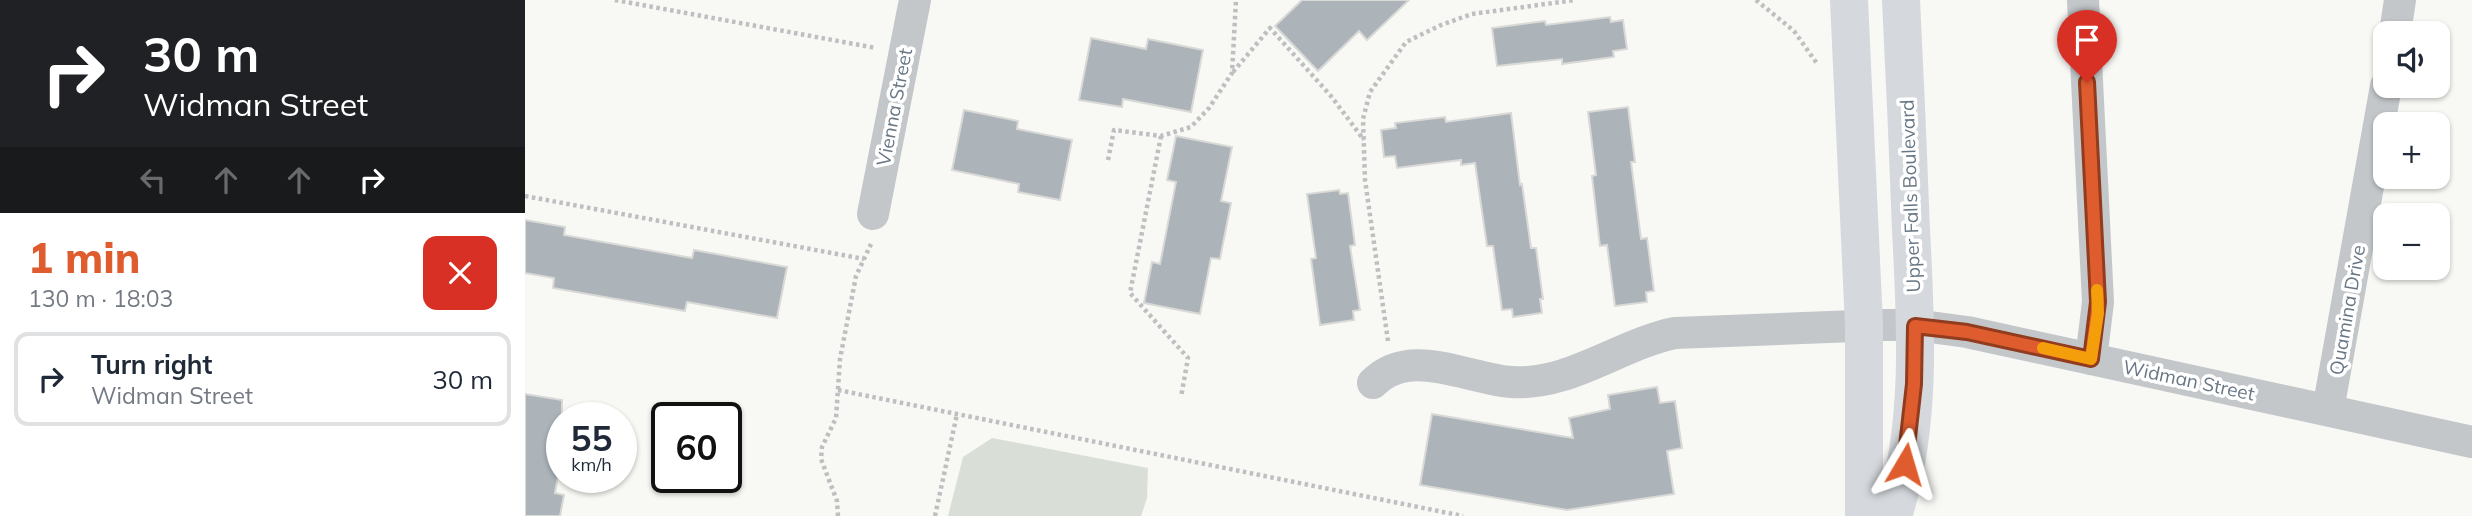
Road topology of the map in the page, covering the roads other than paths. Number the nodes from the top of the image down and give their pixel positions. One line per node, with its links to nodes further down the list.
1 (915, 0): 8 (street, Vienna Street)
2 (1849, 0): 9 (main road)
3 (1901, 0): 10 (main road, Upper Falls Boulevard)
4 (2083, 0): 11 (street)
5 (2400, 0): 6 (street)
6 (2397, 21)
7 (2384, 98): 13 (street, Quamina Drive)
8 (873, 226)
9 (1864, 325): 10 (street, Widman Street); 12 (street, Widman Street); 15 (main road)
10 (1915, 326): 11 (street, Widman Street); 16 (main road, Upper Falls Boulevard)
11 (2091, 359): 13 (street, Widman Street)
12 (1383, 376)
13 (2328, 410): 14 (street, Widman Street)
14 (2472, 442)
15 (1864, 516)
16 (1893, 516)

